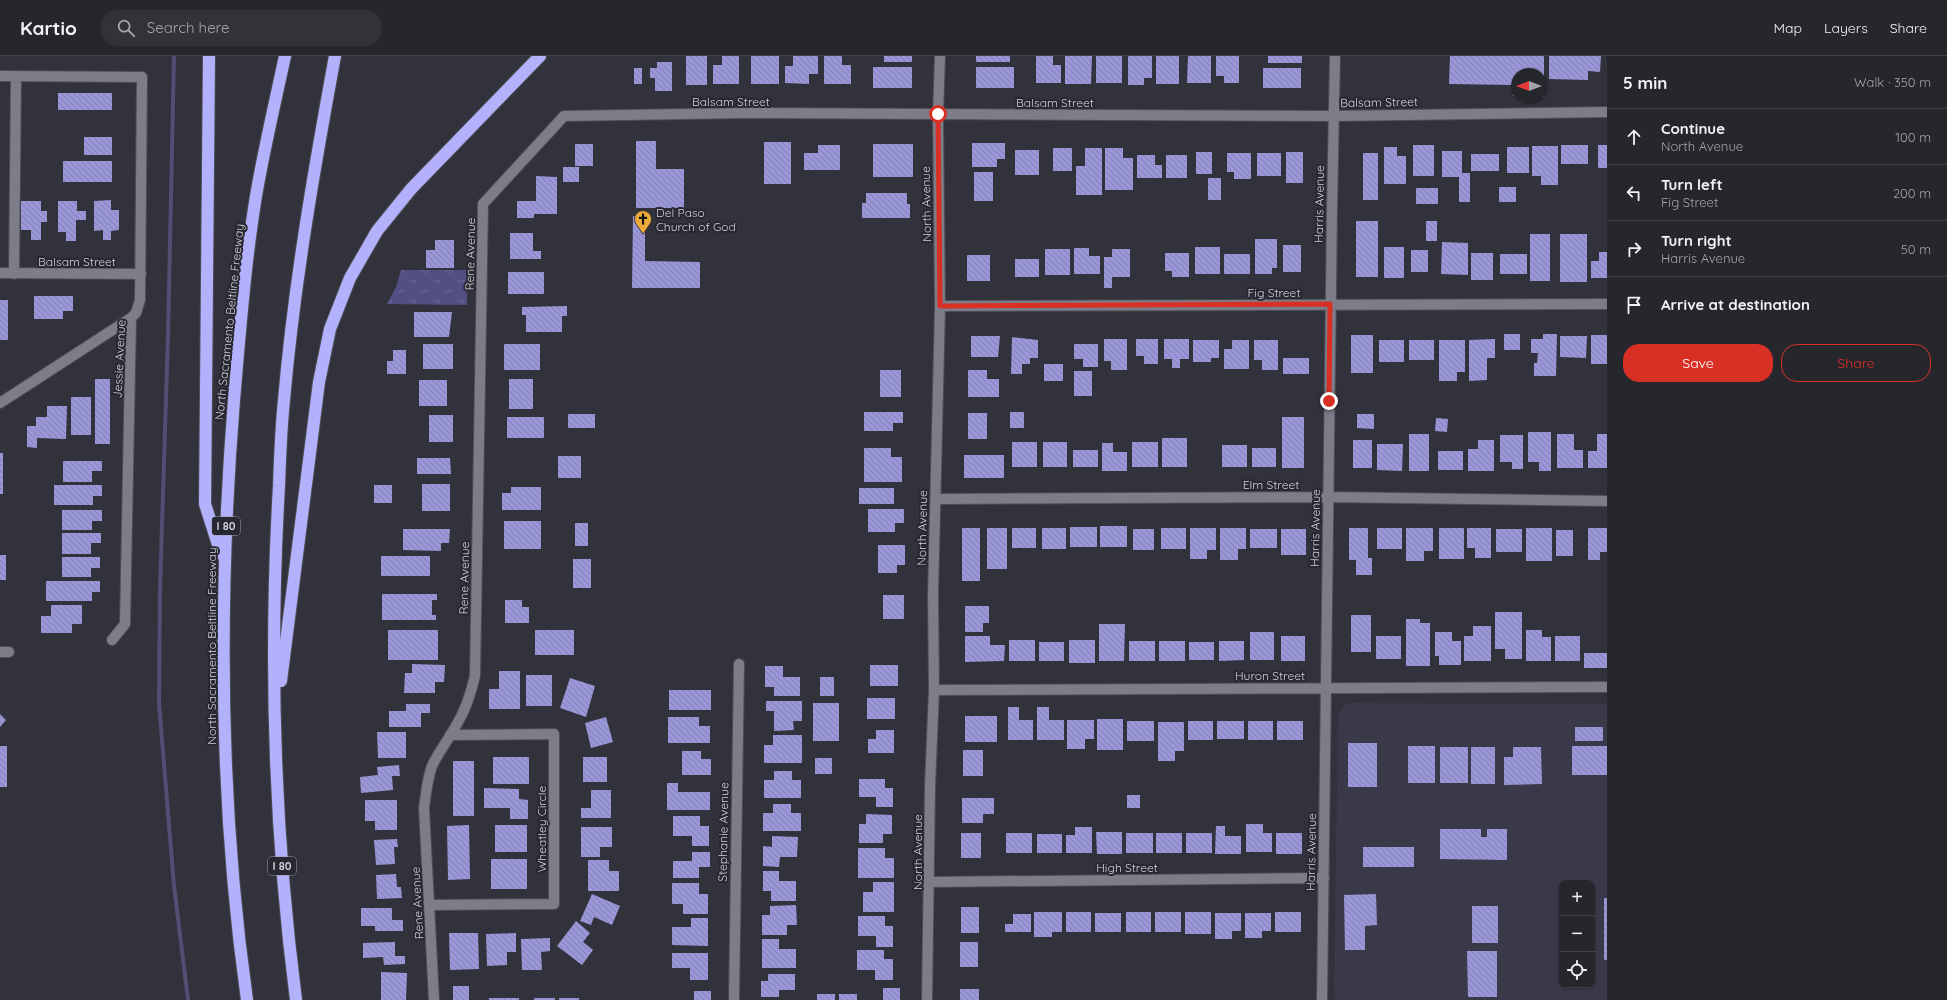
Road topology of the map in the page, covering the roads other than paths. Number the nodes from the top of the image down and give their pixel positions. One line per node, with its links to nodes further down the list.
1 (209, 56): 24 (highway)
2 (285, 56): 24 (highway, North Sacramento Beltline Freeway / I 80)
3 (335, 56): 30 (highway, I 80)
4 (540, 56): 30 (highway)
5 (940, 56): 10 (street, North Avenue)
6 (1335, 56): 11 (street, Harris Avenue)
7 (0, 76): 8 (street)
8 (16, 76): 14 (street); 15 (street, Jessie Avenue)
9 (1607, 112): 11 (street, Balsam Street)
10 (938, 114): 11 (street, Balsam Street); 12 (street, Balsam Street); 18 (street, North Avenue)
11 (1334, 116): 16 (street, Harris Avenue)
12 (523, 160): 31 (street, Rene Avenue)
13 (0, 274): 14 (street, Balsam Street)
14 (14, 274): 15 (street, Balsam Street)
15 (141, 274): 19 (street, Jessie Avenue)
16 (1330, 304): 17 (street, Fig Street); 18 (street, Fig Street); 21 (street, Harris Avenue)
17 (1607, 304)
18 (940, 306): 22 (street, North Avenue)
19 (131, 318): 20 (street); 25 (street, Jessie Avenue)
20 (0, 403)
21 (1328, 497): 22 (street, Elm Street); 23 (street, Elm Street); 28 (street, Harris Avenue)
22 (936, 499): 29 (street, North Avenue)
23 (1607, 500)
24 (224, 562): 35 (highway, North Sacramento Beltline Freeway / I 80)
25 (112, 640)
26 (739, 664): 38 (street, Stephanie Avenue)
27 (1607, 687): 28 (street, Huron Street)
28 (1326, 688): 29 (street, Huron Street); 32 (street, Harris Avenue)
29 (934, 690): 33 (street, North Avenue)
30 (274, 732): 36 (highway, I 80)
31 (450, 734): 34 (street, Rene Avenue); 34 (street, Wheatley Circle)
32 (1324, 878): 33 (street, High Street); 40 (street, Harris Avenue)
33 (930, 882): 39 (street, North Avenue)
34 (430, 905): 37 (street, Rene Avenue)
35 (247, 1000)
36 (296, 1000)
37 (434, 1000)
38 (734, 1000)
39 (928, 1000)
40 (1322, 1000)

